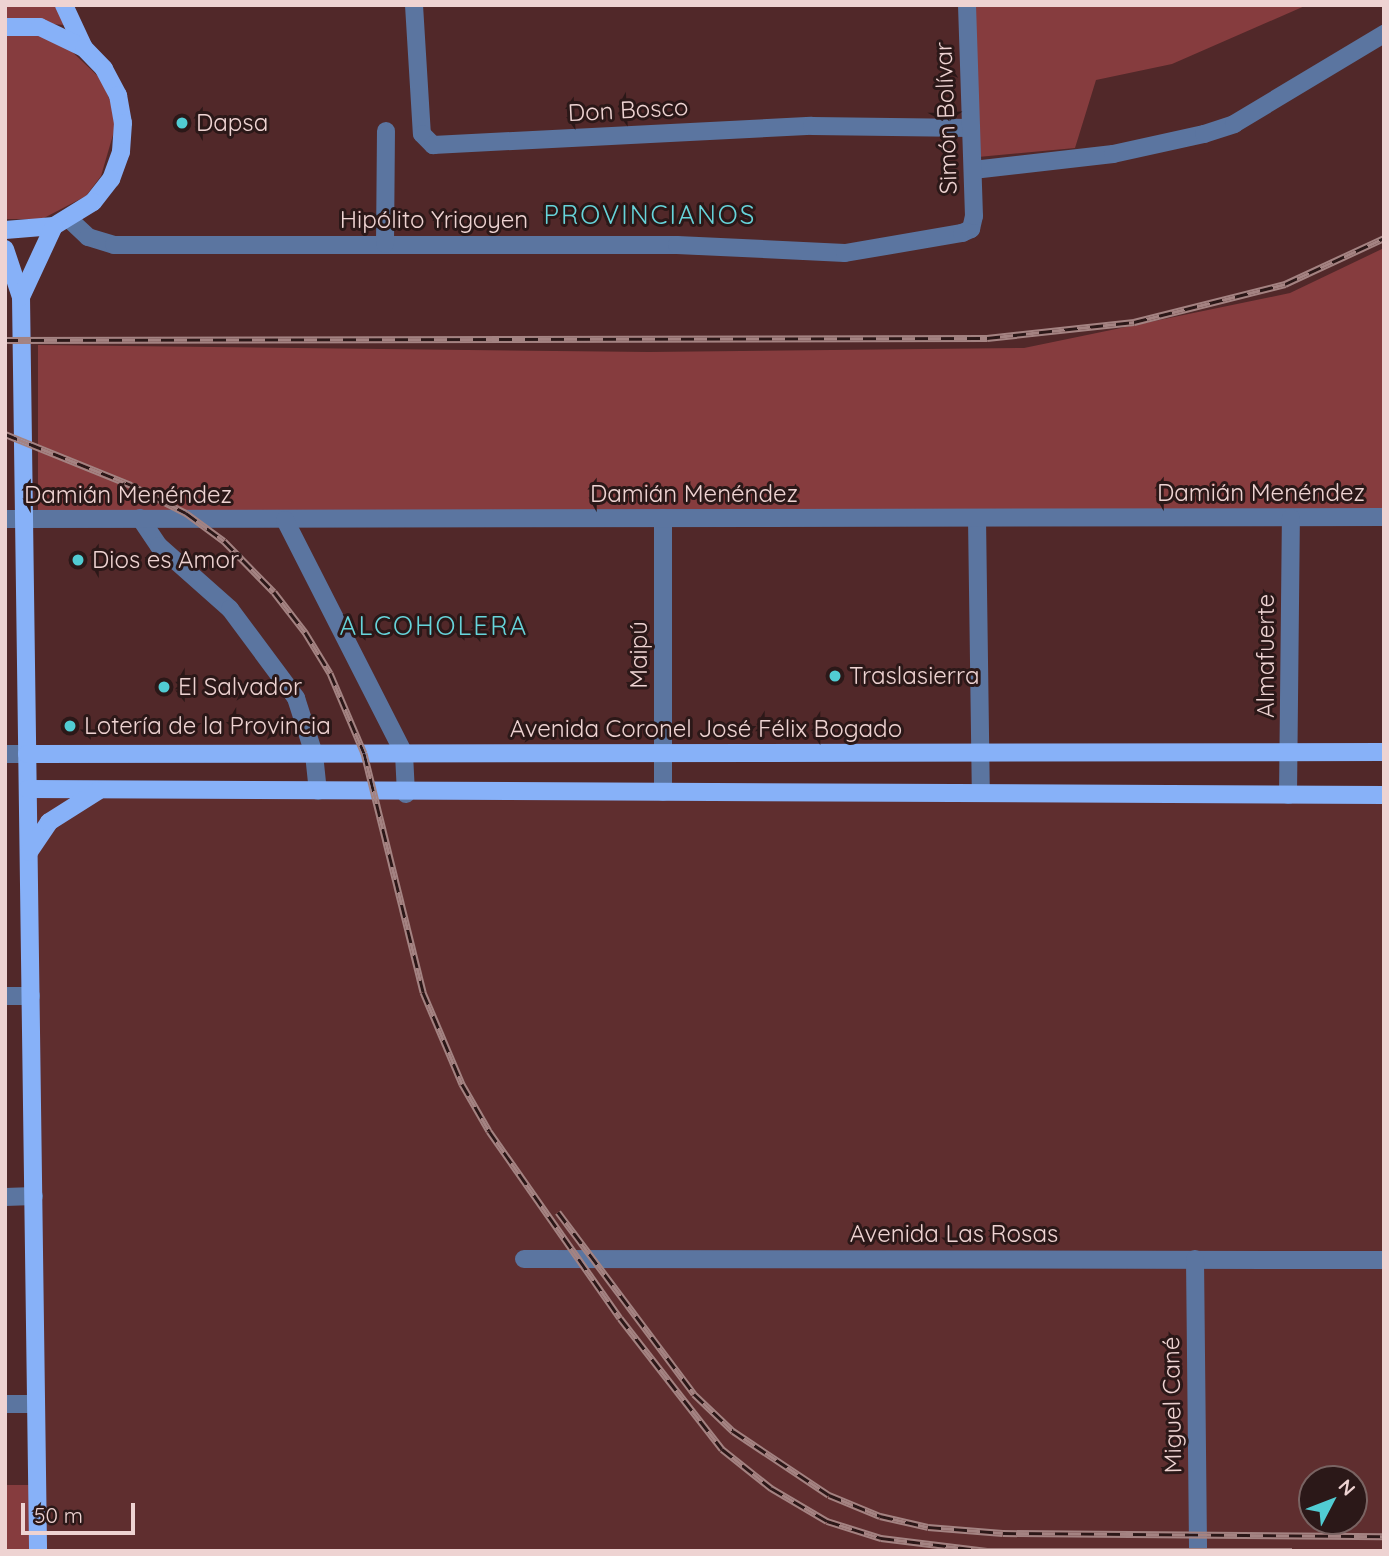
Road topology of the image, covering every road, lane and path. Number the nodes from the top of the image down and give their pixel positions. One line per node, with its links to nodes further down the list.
1 (414, 5): 7 (street, Don Bosco)
2 (967, 5): 7 (street, Simón Bolívar)
3 (65, 6): 6 (main road)
4 (5, 27): 6 (main road)
5 (1384, 34): 9 (street)
6 (84, 48): 10 (main road)
7 (971, 128): 9 (street, Simón Bolívar)
8 (386, 131): 13 (street)
9 (973, 170): 11 (street, Simón Bolívar)
10 (62, 223): 12 (main road); 13 (street, Hipólito Yrigoyen); 15 (main road)
11 (971, 229): 13 (street, Hipólito Yrigoyen)
12 (5, 230)
13 (385, 244)
14 (5, 249): 15 (main road)
15 (21, 296): 21 (main road)
16 (1291, 517): 17 (street, Damián Menéndez); 20 (street, Damián Menéndez); 24 (street, Almafuerte)
17 (1384, 517)
18 (140, 518): 21 (street, Damián Menéndez); 22 (street, Damián Menéndez); 29 (street)
19 (663, 518): 20 (street, Damián Menéndez); 22 (street, Damián Menéndez); 26 (street, Maipú)
20 (977, 518): 23 (street)
21 (14, 519): 28 (main road)
22 (285, 520): 30 (street)
23 (979, 752): 24 (main road, Avenida Coronel José Félix Bogado); 26 (main road, Avenida Coronel José Félix Bogado); 35 (street)
24 (1291, 752): 25 (main road, Avenida Coronel José Félix Bogado); 37 (street, Almafuerte)
25 (1384, 752)
26 (664, 753): 30 (main road, Avenida Coronel José Félix Bogado); 34 (street, Maipú)
27 (5, 754): 28 (street)
28 (27, 754): 29 (main road, Avenida Coronel José Félix Bogado); 31 (main road)
29 (314, 754): 30 (main road, Avenida Coronel José Félix Bogado); 33 (street)
30 (404, 754): 36 (street)
31 (28, 789): 32 (main road); 39 (main road)
32 (101, 790): 33 (main road); 39 (main road)
33 (318, 791): 36 (main road)
34 (663, 792): 35 (main road); 36 (main road)
35 (981, 793): 37 (main road)
36 (406, 794)
37 (1288, 795): 38 (main road)
38 (1384, 795)
39 (29, 852): 41 (main road)
40 (5, 996): 41 (street)
41 (31, 996): 43 (main road)
42 (5, 1196): 43 (street)
43 (34, 1196): 48 (main road)
44 (524, 1259): 45 (street, Avenida Las Rosas)
45 (1195, 1259): 46 (street, Avenida Las Rosas); 50 (street, Miguel Cané)
46 (1384, 1260)
47 (5, 1404): 48 (street)
48 (36, 1404): 49 (main road)
49 (38, 1551)
50 (1198, 1551)

